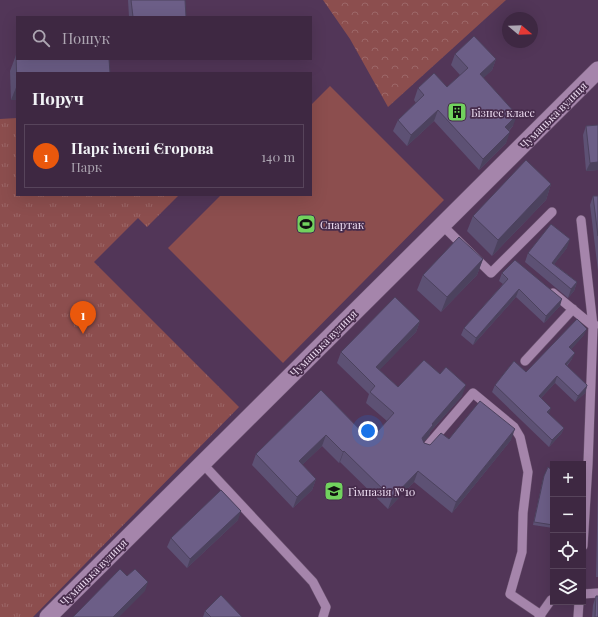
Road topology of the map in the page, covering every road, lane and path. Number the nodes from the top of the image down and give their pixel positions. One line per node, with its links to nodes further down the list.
1 (598, 70): 4 (street, Чумацька вулиця)
2 (552, 212): 4 (lane)
3 (581, 220): 7 (lane)
4 (442, 225): 10 (street, Чумацька вулиця)
5 (543, 285): 6 (lane)
6 (573, 309): 7 (lane); 8 (lane)
7 (596, 325): 11 (lane)
8 (525, 361)
9 (424, 450): 17 (lane)
10 (202, 463): 18 (street, Чумацька вулиця); 19 (lane)
11 (593, 464): 12 (lane)
12 (585, 533)
13 (598, 593): 14 (lane)
14 (586, 594)
15 (550, 600): 17 (lane)
16 (579, 605): 20 (lane)
17 (540, 616)
18 (48, 617)
19 (323, 617)
20 (578, 617)

